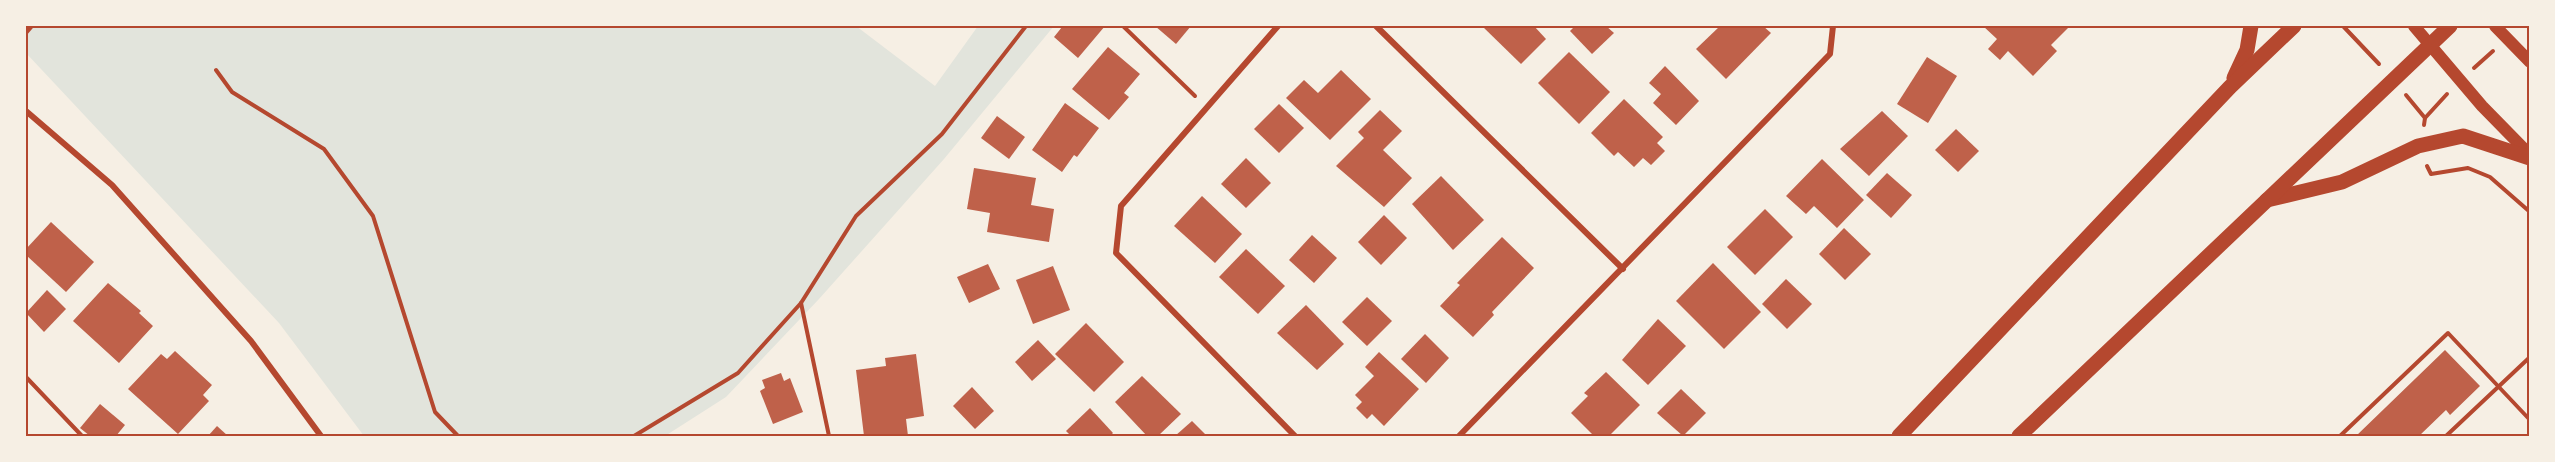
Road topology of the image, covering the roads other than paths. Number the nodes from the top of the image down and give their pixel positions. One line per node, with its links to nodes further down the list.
1 (1278, 26): 17 (street)
2 (1376, 26): 15 (street)
3 (1833, 26): 15 (street)
4 (2251, 26): 11 (main road)
5 (2294, 26): 11 (main road)
6 (2414, 26): 9 (main road)
7 (2450, 26): 9 (main road)
8 (2495, 26): 10 (main road)
9 (2429, 45): 13 (main road); 14 (main road)
10 (2529, 62)
11 (2230, 87): 19 (main road)
12 (26, 111): 16 (street)
13 (2529, 157): 14 (main road)
14 (2267, 200): 20 (main road)
15 (1623, 270): 18 (street)
16 (321, 436)
17 (1295, 436)
18 (1459, 436)
19 (1899, 436)
20 (2019, 436)

